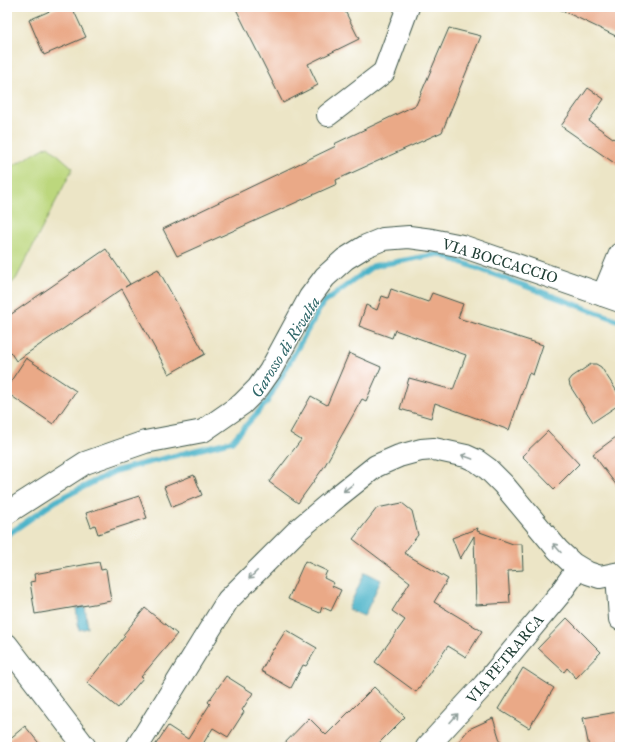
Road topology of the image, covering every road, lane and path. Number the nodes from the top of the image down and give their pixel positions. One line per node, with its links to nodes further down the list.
1 (408, 7): 2 (street)
2 (328, 115)
3 (620, 254): 4 (street)
4 (611, 298): 5 (street, VIA BOCCACCIO)
5 (7, 513)
6 (578, 568): 7 (street); 8 (street, VIA PETRARCA); 12 (street, one-way to 12)
7 (613, 574): 8 (street); 9 (street)
8 (559, 595): 13 (street, VIA PETRARCA, one-way to 8)
9 (620, 619)
10 (7, 645): 11 (street)
11 (85, 747)
12 (137, 747)
13 (427, 747)

